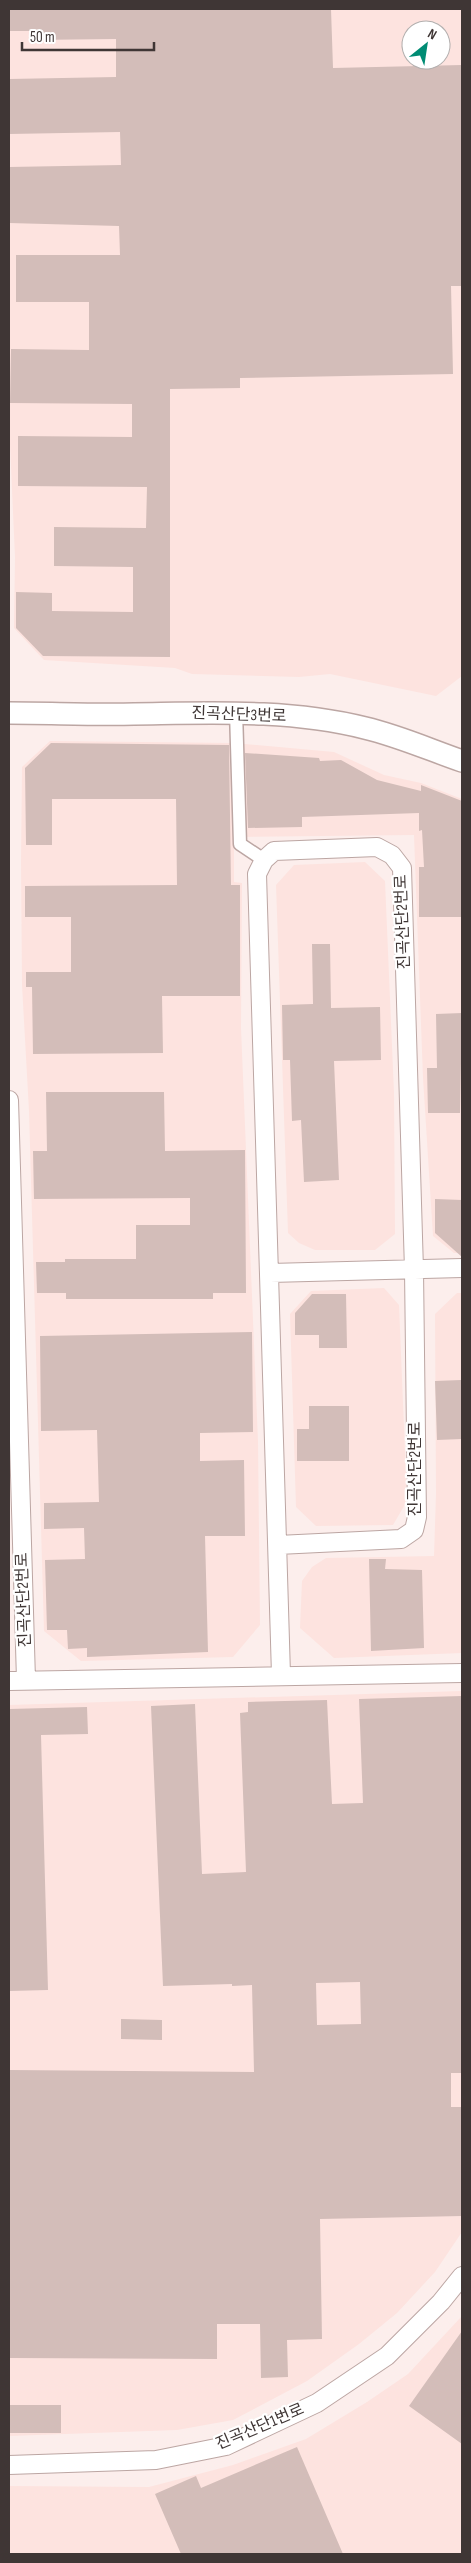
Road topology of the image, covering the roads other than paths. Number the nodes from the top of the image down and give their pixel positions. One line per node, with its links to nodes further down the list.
1 (236, 711): 2 (street, 진곡산단3번로); 3 (street, 진곡산단3번로); 4 (street)
2 (9, 713)
3 (462, 761)
4 (264, 860): 7 (street, 진곡산단2번로); 8 (street)
5 (9, 1100): 12 (street, 진곡산단2번로)
6 (462, 1268): 7 (street)
7 (414, 1270): 8 (street); 9 (street, 진곡산단2번로)
8 (270, 1273): 9 (street)
9 (278, 1545): 11 (street)
10 (462, 1673): 11 (street)
11 (281, 1675): 12 (street)
12 (26, 1680): 13 (street)
13 (9, 1681)
14 (462, 2276): 15 (street, 진곡산단1번로)
15 (9, 2465)

